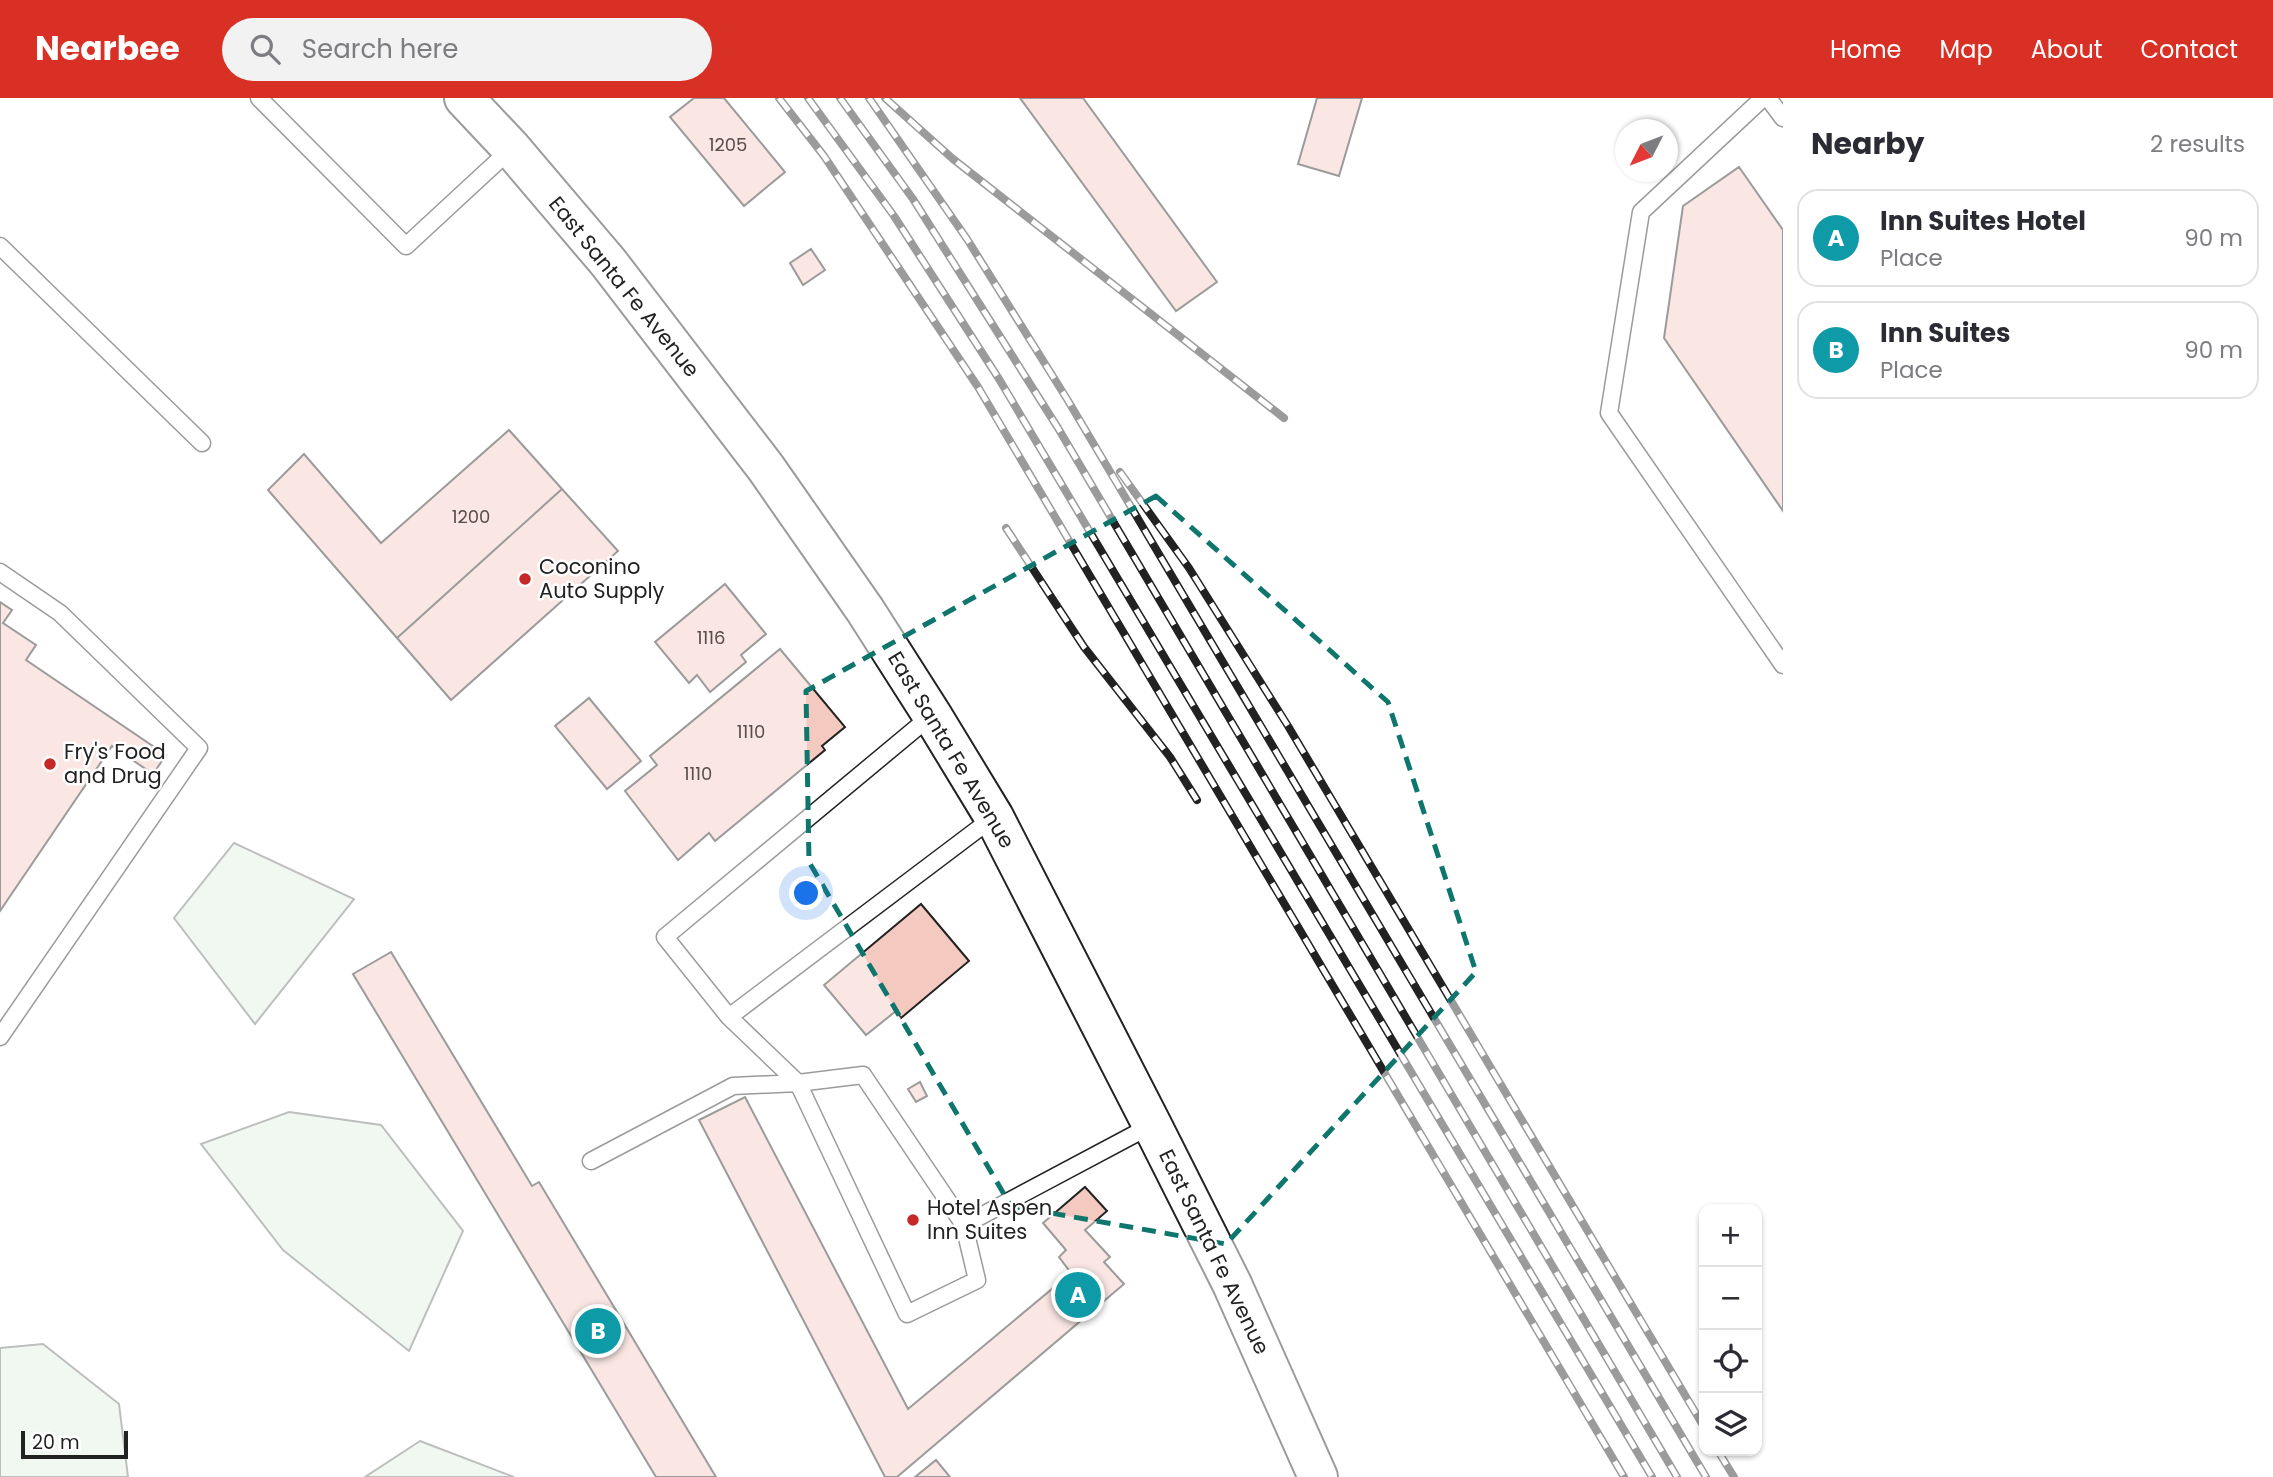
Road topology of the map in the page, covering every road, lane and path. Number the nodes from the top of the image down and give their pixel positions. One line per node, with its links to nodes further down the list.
1 (259, 98): 5 (lane)
2 (464, 98): 5 (main road, East Santa Fe Avenue)
3 (1765, 98): 4 (lane); 9 (lane)
4 (1783, 118)
5 (512, 149): 10 (main road, East Santa Fe Avenue)
6 (0, 246): 7 (lane)
7 (202, 443)
8 (0, 572): 13 (lane)
9 (1783, 665)
10 (932, 715): 11 (main road, East Santa Fe Avenue); 12 (lane)
11 (994, 817): 12 (lane); 15 (main road, East Santa Fe Avenue)
12 (729, 1017): 14 (lane)
13 (0, 1037)
14 (798, 1083): 16 (lane); 17 (lane); 17 (lane)
15 (1152, 1125): 17 (lane); 18 (main road, East Santa Fe Avenue)
16 (592, 1161)
17 (964, 1225)
18 (1318, 1477)

